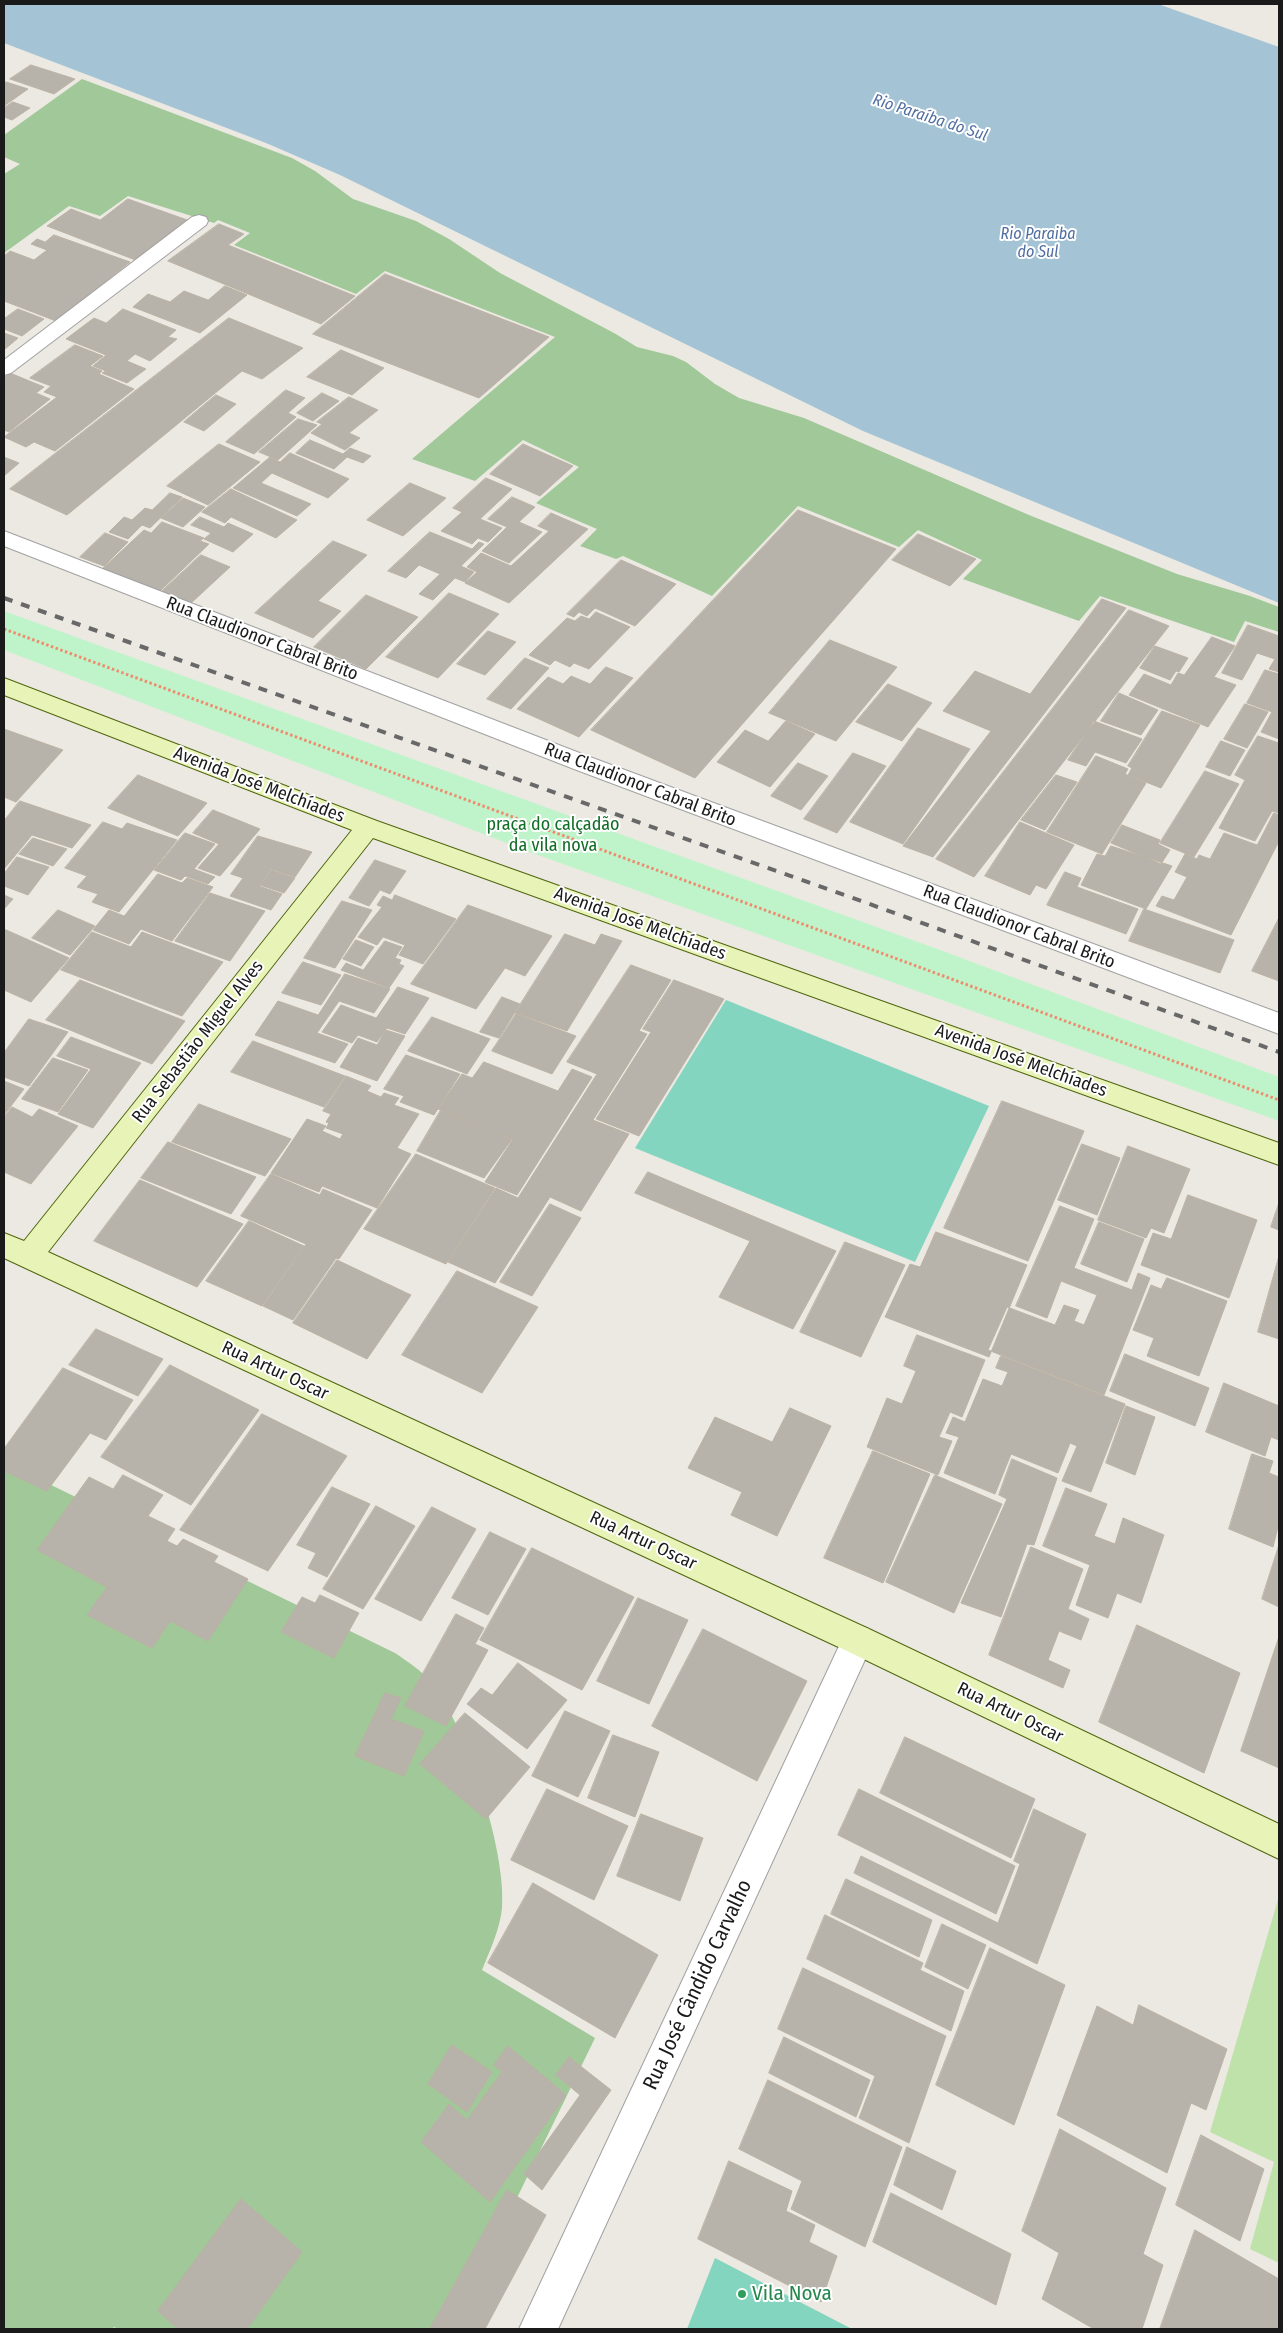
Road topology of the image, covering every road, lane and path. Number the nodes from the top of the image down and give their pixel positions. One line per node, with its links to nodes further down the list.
1 (199, 221): 2 (street)
2 (4, 369)
3 (4, 538): 7 (street, Rua Claudionor Cabral Brito)
4 (4, 629): 8 (path)
5 (4, 686): 6 (street, Avenida José Melchíades)
6 (368, 827): 9 (street, Avenida José Melchíades); 10 (street, Rua Sebastião Miguel Alves)
7 (1279, 1024)
8 (1279, 1100)
9 (1279, 1154)
10 (16, 1251): 11 (street, Rua Artur Oscar)
11 (858, 1640): 12 (street, Rua Artur Oscar); 13 (street, Rua José Cândido Carvalho)
12 (1279, 1842)
13 (538, 2329)

